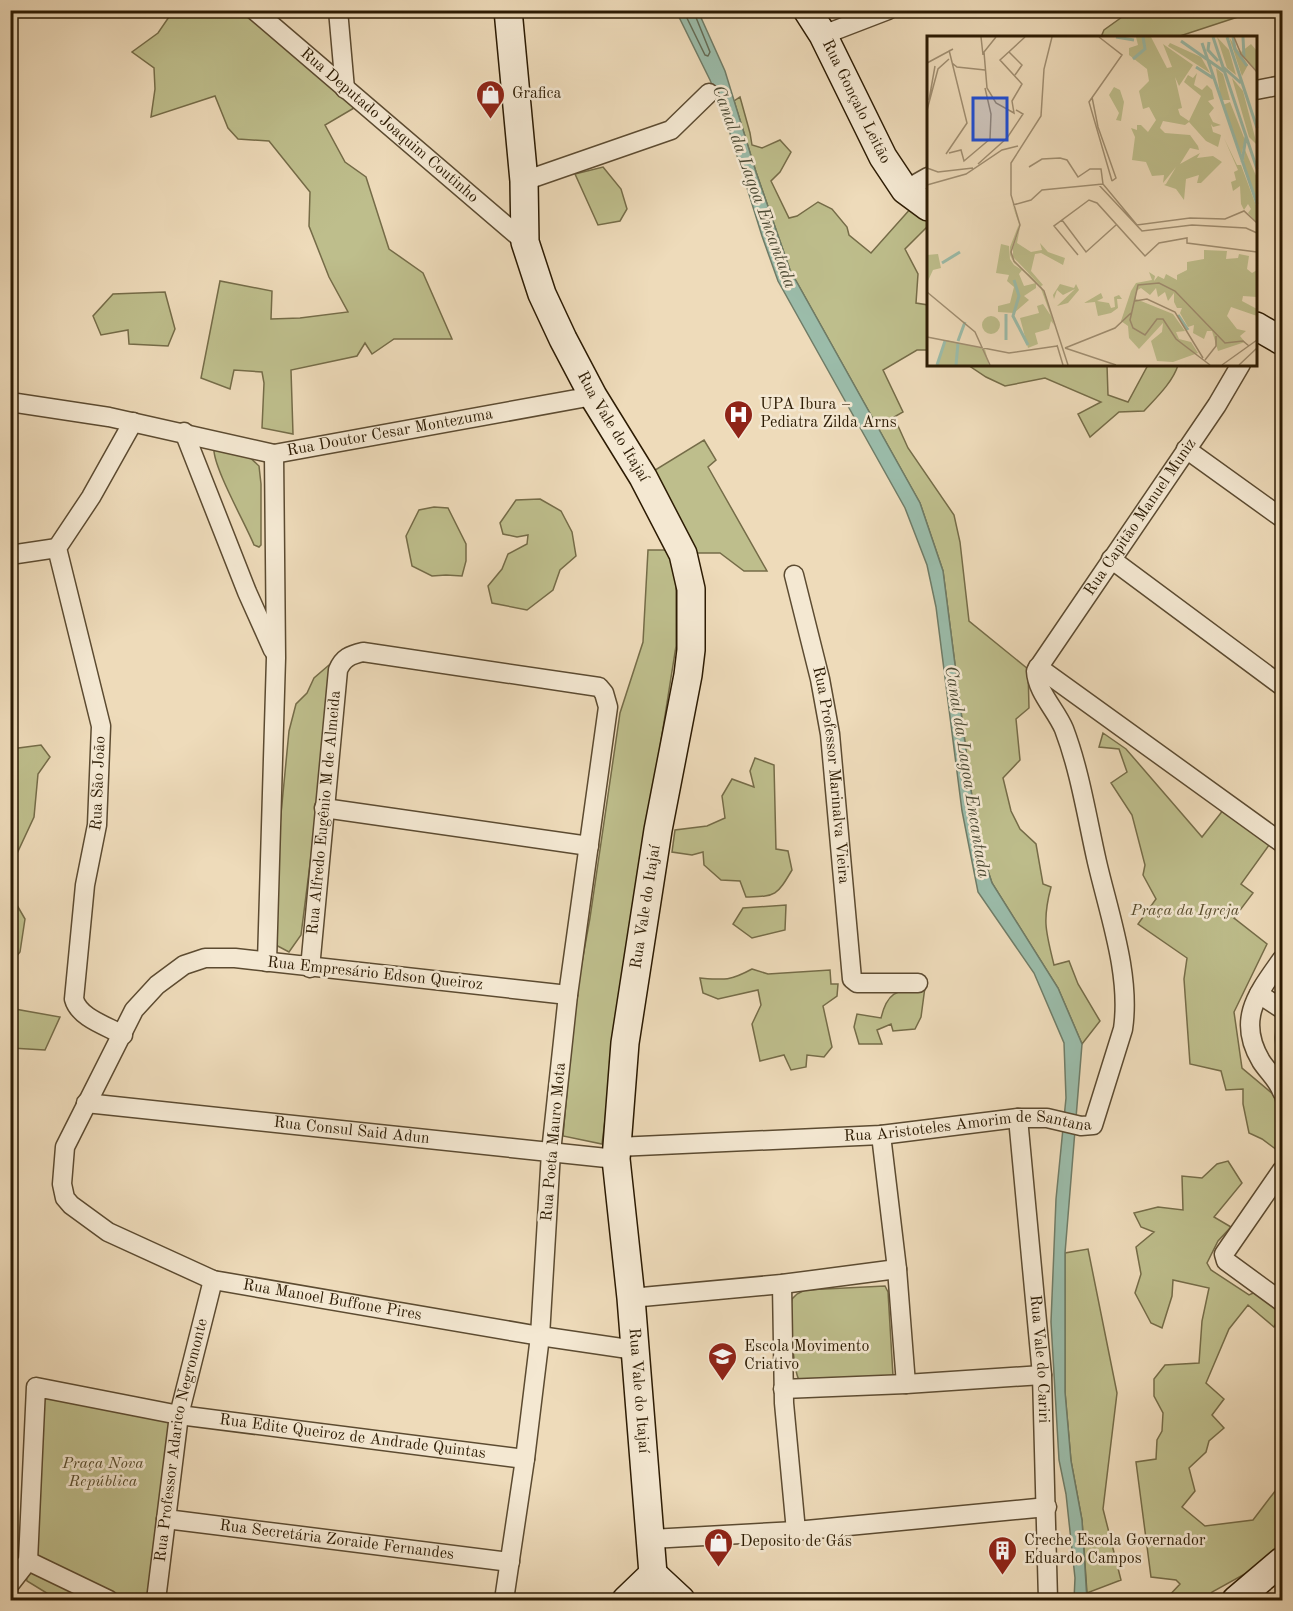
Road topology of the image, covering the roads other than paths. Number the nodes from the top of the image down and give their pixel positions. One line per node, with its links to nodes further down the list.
1 (254, 10): 8 (street, Rua Deputado Joaquim Coutinho)
2 (338, 10): 8 (street)
3 (508, 10): 12 (main road, Rua Vale do Itajaí)
4 (807, 10): 6 (main road, Rua Gonçalo Leitão)
5 (888, 10): 6 (street)
6 (823, 36): 13 (main road, Rua Gonçalo Leitão)
7 (1282, 85): 9 (street)
8 (345, 89): 15 (street, Rua Deputado Joaquim Coutinho)
9 (1257, 90)
10 (709, 93): 12 (street)
11 (927, 178): 13 (street)
12 (524, 181): 15 (main road, Rua Vale do Itajaí)
13 (905, 190): 14 (main road, Rua Gonçalo Leitão)
14 (927, 206)
15 (525, 242): 17 (main road, Rua Vale do Itajaí)
16 (1240, 366): 21 (street, Rua Capitão Manuel Muniz)
17 (593, 396): 22 (street, Rua Doutor Cesar Montezuma); 48 (main road, Rua Vale do Itajaí)
18 (10, 402): 19 (street, Rua Doutor Cesar Montezuma)
19 (133, 422): 20 (street, Rua Doutor Cesar Montezuma); 24 (street)
20 (184, 432): 22 (street, Rua Doutor Cesar Montezuma); 28 (street)
21 (1186, 449): 23 (street); 26 (street, Rua Capitão Manuel Muniz)
22 (274, 454): 28 (street)
23 (1282, 518)
24 (57, 548): 25 (street); 42 (street, Rua São João)
25 (10, 555)
26 (1111, 559): 30 (street, Rua Capitão Manuel Muniz); 31 (street)
27 (794, 575): 38 (street, Rua Professor Marinalva Vieira)
28 (276, 658): 36 (street)
29 (342, 660): 32 (street, Rua Alfredo Eugênio M de Almeida); 34 (street, Rua Poeta Mauro Mota)
30 (1038, 667): 33 (street); 45 (street, Rua Aristoteles Amorim de Santana)
31 (1282, 686)
32 (324, 808): 34 (street); 37 (street, Rua Alfredo Eugênio M de Almeida)
33 (1282, 843)
34 (590, 846): 40 (street, Rua Poeta Mauro Mota)
35 (1282, 959): 39 (street)
36 (267, 962): 37 (street, Rua Empresário Edson Queiroz); 42 (street, Rua Empresário Edson Queiroz)
37 (310, 968): 40 (street, Rua Empresário Edson Queiroz)
38 (918, 983)
39 (1259, 994): 41 (street); 43 (street)
40 (568, 995): 47 (street, Rua Poeta Mauro Mota)
41 (1282, 1010)
42 (123, 1035): 44 (street)
43 (1282, 1092)
44 (86, 1102): 47 (street, Rua Consul Said Adun); 51 (street, Rua Manoel Buffone Pires)
45 (1018, 1118): 46 (street, Rua Aristoteles Amorim de Santana); 57 (street, Rua Vale do Cariri)
46 (881, 1135): 48 (street, Rua Aristoteles Amorim de Santana); 50 (street)
47 (551, 1152): 48 (street, Rua Consul Said Adun); 55 (street, Rua Poeta Mauro Mota)
48 (617, 1153): 53 (main road, Rua Vale do Itajaí)
49 (1282, 1170): 54 (street)
50 (897, 1269): 52 (street); 58 (street)
51 (213, 1280): 55 (street, Rua Manoel Buffone Pires); 60 (street, Rua Professor Adarico Negromonte)
52 (782, 1284): 53 (street); 59 (street)
53 (631, 1298): 56 (main road, Rua Vale do Itajaí)
54 (1282, 1302)
55 (540, 1336): 56 (street, Rua Manoel Buffone Pires); 61 (street, Rua Poeta Mauro Mota)
56 (635, 1350): 65 (main road, Rua Vale do Itajaí)
57 (1042, 1375): 58 (street); 62 (street, Rua Vale do Cariri)
58 (906, 1384): 59 (street)
59 (783, 1389): 64 (street)
60 (179, 1415): 61 (street, Rua Edite Queiroz de Andrade Quintas); 63 (street, Rua Professor Adarico Negromonte); 66 (street, Rua Edite Queiroz de Andrade Quintas)
61 (525, 1459): 68 (street, Rua Poeta Mauro Mota)
62 (1047, 1507): 64 (street); 76 (street, Rua Vale do Cariri)
63 (165, 1519): 68 (street, Rua Secretária Zoraide Fernandes); 72 (street, Rua Professor Adarico Negromonte)
64 (796, 1531): 65 (street)
65 (651, 1539): 69 (main road, Rua Vale do Itajaí)
66 (28, 1560): 70 (street); 71 (street)
67 (1282, 1561): 77 (main road)
68 (510, 1562): 73 (street, Rua Poeta Mauro Mota)
69 (653, 1574): 74 (main road); 75 (main road)
70 (10, 1584)
71 (109, 1600)
72 (156, 1600)
73 (504, 1600)
74 (626, 1600)
75 (681, 1600)
76 (1048, 1600)
77 (1236, 1600)

